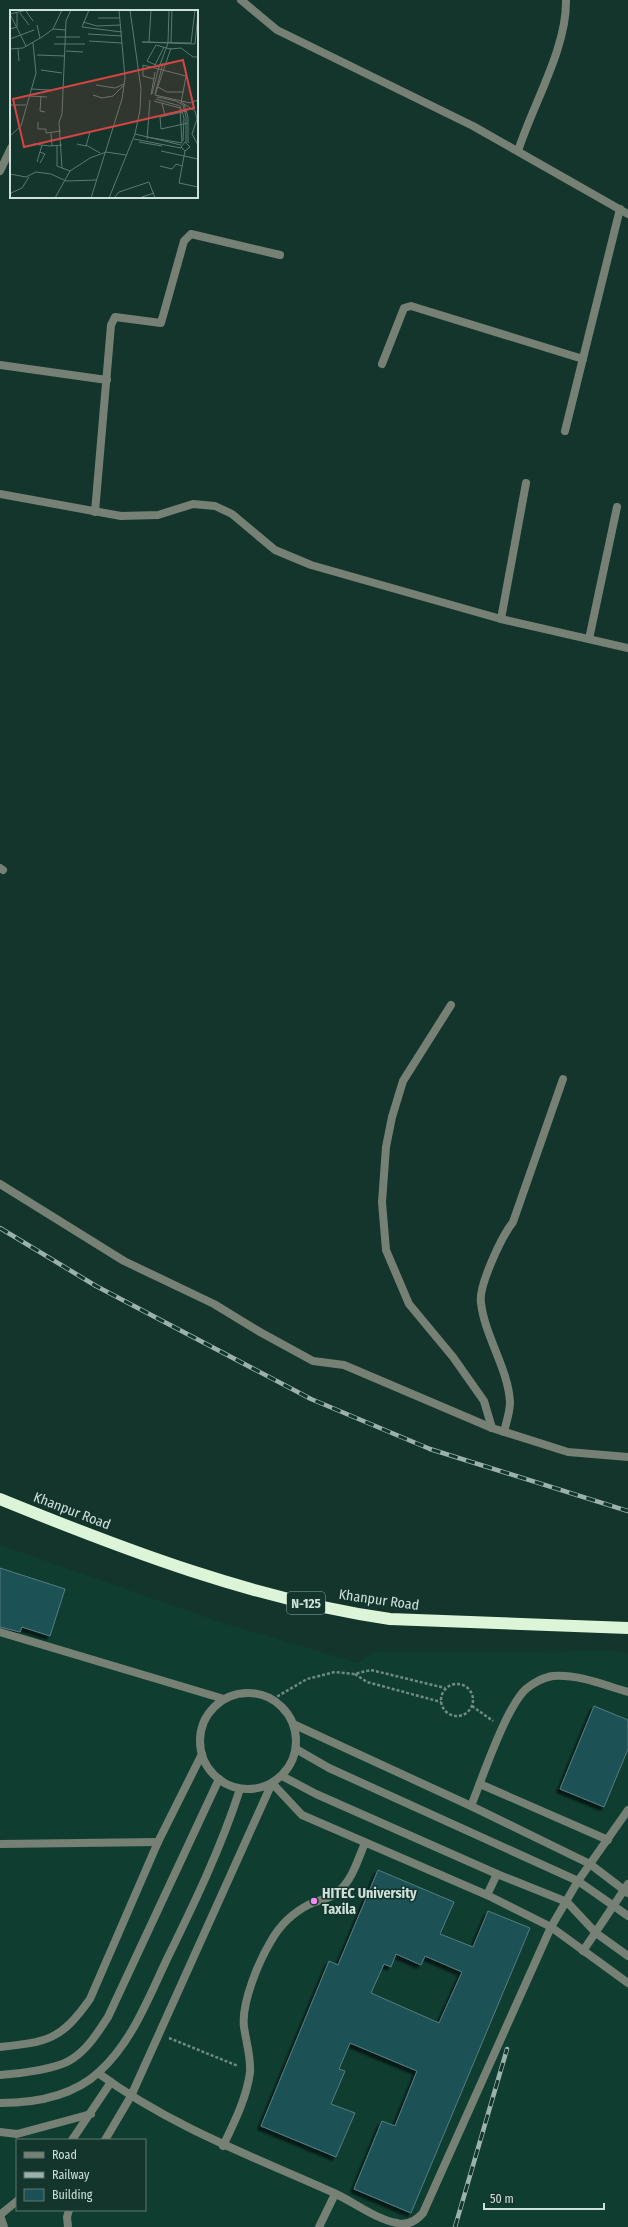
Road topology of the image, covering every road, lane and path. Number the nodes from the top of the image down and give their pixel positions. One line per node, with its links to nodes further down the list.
1 (241, 0): 4 (street)
2 (566, 0): 4 (street)
3 (10, 150): 5 (street)
4 (518, 151): 6 (street)
5 (0, 171)
6 (620, 209): 7 (street); 9 (street)
7 (628, 214)
8 (280, 255): 12 (street)
9 (583, 359): 10 (street); 13 (street)
10 (382, 364)
11 (0, 365): 12 (street)
12 (107, 380): 17 (street)
13 (565, 431)
14 (526, 482): 18 (street)
15 (0, 494): 17 (street)
16 (617, 507): 19 (street)
17 (95, 512): 18 (street)
18 (501, 619): 19 (street)
19 (589, 639): 20 (street)
20 (628, 648)
21 (451, 1005): 24 (street)
22 (563, 1079): 25 (street)
23 (0, 1184): 24 (street)
24 (492, 1428): 25 (street)
25 (504, 1432): 26 (street)
26 (628, 1457)
27 (0, 1499): 28 (highway, Khanpur Road / N-125)
28 (628, 1628)
29 (0, 1632): 33 (street)
30 (354, 1674): 31 (path); 34 (path); 35 (path)
31 (445, 1688): 35 (path); 36 (path)
32 (628, 1692): 38 (street)
33 (224, 1699): 34 (street); 40 (street)
34 (273, 1700): 37 (street)
35 (441, 1702): 36 (path)
36 (472, 1706): 38 (path)
37 (293, 1724): 39 (street); 46 (street)
38 (503, 1728): 44 (street)
39 (296, 1749): 41 (street); 54 (street)
40 (202, 1754): 42 (street); 49 (street)
41 (282, 1776): 43 (street); 53 (street)
42 (219, 1779): 45 (street); 69 (street)
43 (272, 1783): 45 (street); 50 (street); 65 (street)
44 (480, 1784): 46 (street); 48 (street)
45 (240, 1789): 68 (street)
46 (471, 1806): 52 (street)
47 (628, 1810): 48 (street)
48 (608, 1840): 52 (street)
49 (158, 1842): 51 (street); 66 (street)
50 (365, 1843): 56 (street); 67 (street)
51 (0, 1844)
52 (590, 1864): 54 (street); 55 (street)
53 (497, 1874): 56 (street); 57 (street)
54 (578, 1881): 57 (street); 58 (street)
55 (627, 1889): 58 (street)
56 (487, 1895): 60 (street)
57 (566, 1902): 60 (street); 61 (street)
58 (614, 1905): 59 (street); 61 (street)
59 (628, 1916)
60 (552, 1927): 62 (street); 78 (street)
61 (596, 1933): 62 (street); 63 (street)
62 (583, 1951): 64 (street)
63 (628, 1956)
64 (628, 1983)
65 (159, 2034): 67 (path); 71 (street)
66 (0, 2047)
67 (250, 2071): 77 (street)
68 (98, 2073): 70 (street); 72 (street)
69 (0, 2075)
70 (111, 2082): 71 (street); 73 (street)
71 (132, 2096): 76 (street); 77 (street)
72 (0, 2103)
73 (91, 2114): 74 (street); 75 (street)
74 (0, 2132)
75 (73, 2139)
76 (106, 2139)
77 (223, 2146): 78 (street)
78 (335, 2194): 84 (street)
79 (16, 2202): 81 (street)
80 (69, 2211): 83 (street)
81 (0, 2215): 82 (street)
82 (4, 2227)
83 (68, 2227)
84 (319, 2227)

